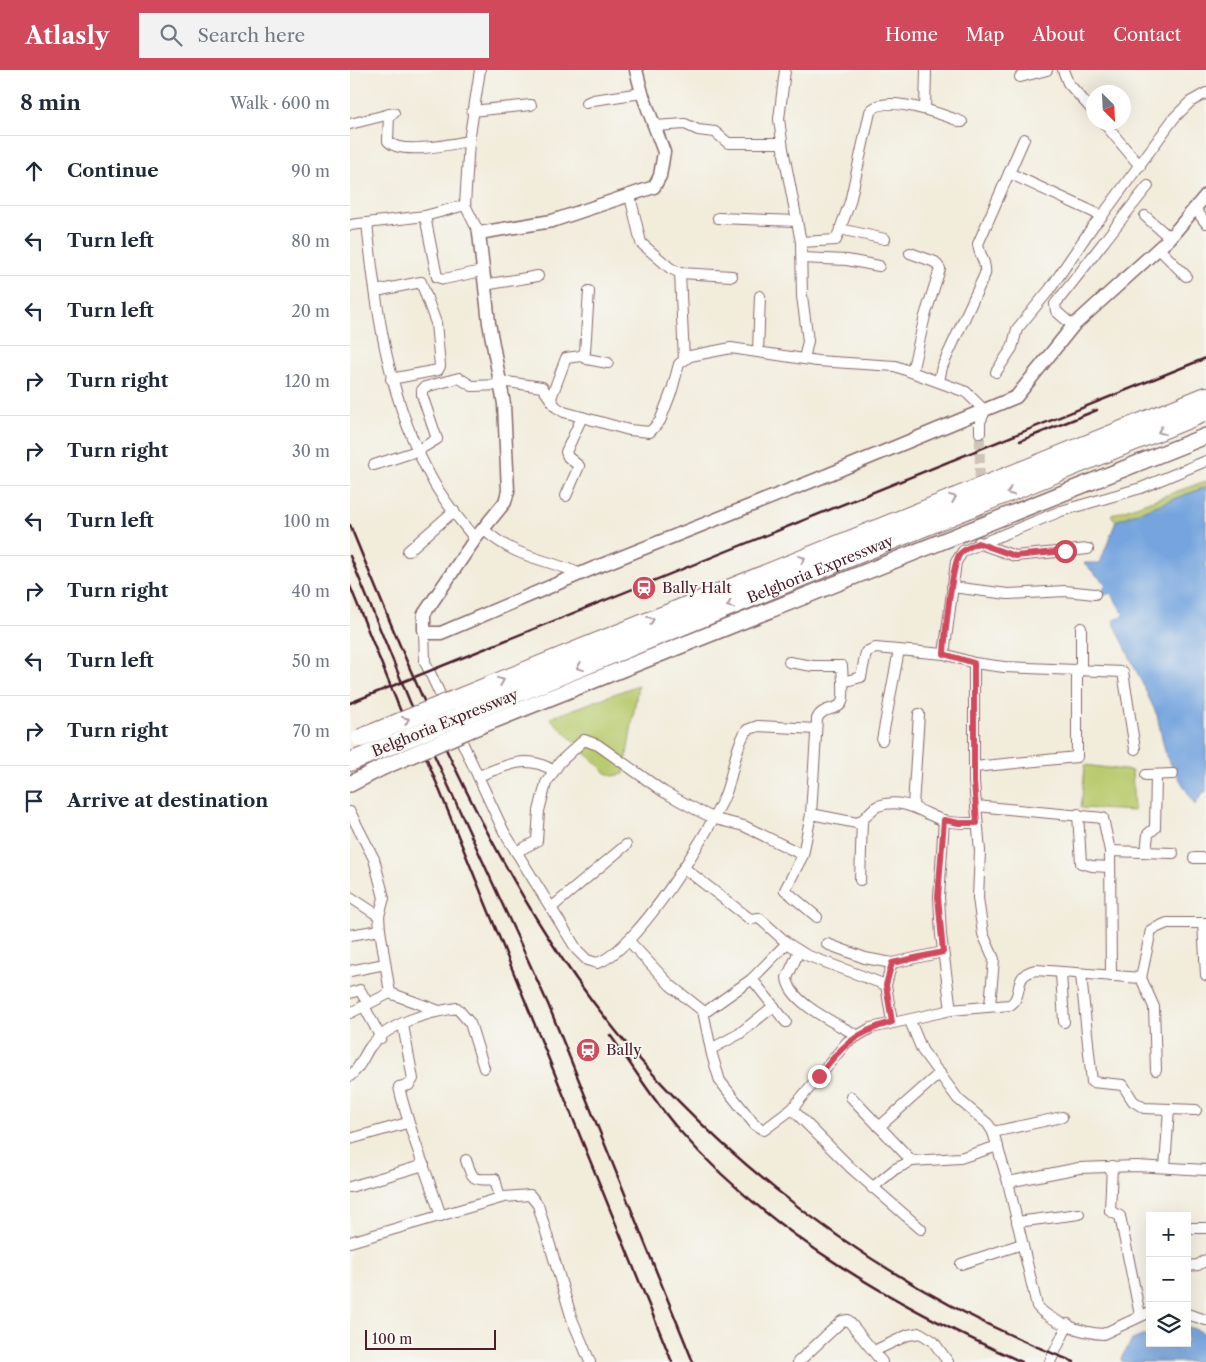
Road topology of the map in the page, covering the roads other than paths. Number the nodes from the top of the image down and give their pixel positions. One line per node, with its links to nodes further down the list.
1 (480, 70): 14 (street)
2 (636, 70): 8 (street)
3 (785, 70): 21 (street)
4 (926, 70): 13 (street)
5 (1047, 70): 7 (street)
6 (1063, 70): 11 (street)
7 (1020, 77)
8 (642, 93): 10 (street); 17 (street)
9 (1206, 93): 22 (street)
10 (586, 103)
11 (1086, 103)
12 (531, 105): 14 (street)
13 (925, 109): 15 (street); 38 (street)
14 (472, 111): 20 (street)
15 (962, 122)
16 (350, 124): 20 (street)
17 (655, 126): 21 (street); 26 (street)
18 (1110, 130): 22 (street)
19 (1024, 140): 23 (street)
20 (469, 141): 27 (street)
21 (782, 142): 33 (street)
22 (1140, 166): 30 (street)
23 (1009, 173): 30 (street); 66 (street)
24 (1148, 186): 40 (street)
25 (1206, 195): 28 (street)
26 (630, 196): 39 (street); 49 (street)
27 (466, 206): 29 (street); 39 (street)
28 (1196, 210): 35 (street); 41 (street)
29 (425, 216): 34 (street); 48 (street)
30 (1102, 216): 37 (street)
31 (1145, 216): 41 (street)
32 (718, 218): 33 (street)
33 (797, 221): 43 (street)
34 (367, 223): 36 (street); 54 (street)
35 (1206, 223)
36 (350, 224)
37 (1093, 226): 40 (street); 64 (street)
38 (840, 229): 42 (street); 43 (street)
39 (479, 233): 48 (street)
40 (1107, 236): 57 (street)
41 (1170, 238): 44 (street)
42 (885, 239)
43 (801, 242): 46 (street)
44 (1159, 249): 52 (street); 57 (street)
45 (910, 252): 63 (street)
46 (802, 258): 47 (street); 60 (street)
47 (879, 266)
48 (482, 271): 53 (street)
49 (680, 273): 51 (street); 61 (street)
50 (538, 276): 53 (street)
51 (732, 276)
52 (1186, 276)
53 (484, 285): 67 (street)
54 (376, 291): 65 (street); 65 (street)
55 (589, 291): 59 (street)
56 (760, 296): 58 (street)
57 (1073, 326): 70 (street)
58 (758, 352): 60 (street); 61 (street)
59 (581, 356): 62 (street); 69 (street)
60 (804, 359): 63 (street)
61 (684, 360): 72 (street)
62 (608, 363)
63 (912, 372): 66 (street)
64 (996, 372)
65 (391, 378): 75 (street)
66 (939, 380): 70 (street)
67 (500, 383): 69 (street); 75 (street); 80 (street)
68 (1206, 396): 100 (highway, Belghoria Expressway, one-way to 68, bridge)
69 (551, 398): 72 (street)
70 (985, 411): 73 (street); 85 (street)
71 (1206, 412): 97 (highway, Belghoria Expressway, one-way to 97)
72 (582, 417): 78 (street)
73 (980, 433)
74 (1206, 436): 97 (main road)
75 (417, 451): 77 (street); 79 (street)
76 (1206, 461): 82 (street)
77 (374, 466)
78 (566, 496)
79 (454, 511): 81 (street); 84 (street)
80 (483, 529): 81 (street); 85 (street)
81 (475, 539): 89 (street)
82 (979, 540): 83 (street); 86 (street)
83 (1088, 550)
84 (408, 551)
85 (581, 574): 89 (street)
86 (952, 587): 87 (street); 91 (street)
87 (1095, 594)
88 (1081, 628): 94 (street)
89 (424, 630): 106 (street)
90 (899, 650): 91 (street); 95 (street); 99 (street)
91 (944, 654): 93 (street)
92 (789, 662): 95 (street)
93 (974, 663): 94 (street); 103 (street)
94 (1079, 669): 101 (street); 103 (street)
95 (843, 682): 98 (street)
96 (918, 714): 108 (street)
97 (464, 724): 102 (highway, Belghoria Expressway, bridge); 107 (main road, bridge)
98 (816, 729): 111 (street); 113 (street)
99 (882, 740)
100 (355, 741)
101 (1135, 749)
102 (350, 762)
103 (974, 767): 109 (street)
104 (554, 771): 106 (street); 113 (street); 119 (street)
105 (1174, 774): 120 (street)
106 (478, 776): 119 (street)
107 (350, 784)
108 (913, 806): 114 (street); 115 (street)
109 (976, 806): 112 (street); 116 (street)
110 (350, 812): 130 (street)
111 (811, 814): 114 (street); 122 (street)
112 (1078, 814): 118 (street); 125 (street)
113 (715, 819): 122 (street); 126 (street)
114 (862, 820): 127 (street)
115 (944, 820): 116 (street); 139 (street)
116 (977, 823): 154 (street)
117 (626, 845): 129 (street)
118 (1110, 851): 120 (street); 125 (street)
119 (516, 852): 129 (street)
120 (1146, 852): 121 (street)
121 (1173, 853)
122 (803, 855): 131 (street)
123 (1194, 858): 124 (street)
124 (1206, 858)
125 (1109, 867): 146 (street)
126 (684, 868): 135 (street); 136 (street)
127 (860, 880)
128 (350, 897): 130 (street)
129 (551, 908): 135 (street)
130 (380, 916): 133 (street)
131 (817, 918)
132 (1204, 923): 145 (street); 147 (street)
133 (380, 930): 134 (street); 141 (street)
134 (350, 935)
135 (628, 940): 158 (street)
136 (787, 943): 138 (street); 148 (street)
137 (827, 944): 140 (street)
138 (799, 951): 149 (street); 164 (street)
139 (943, 952): 140 (street); 155 (street)
140 (892, 963): 149 (street)
141 (385, 964): 142 (street); 151 (street)
142 (350, 971)
143 (1061, 973): 144 (street); 154 (street); 162 (street)
144 (1081, 975): 146 (street); 173 (street)
145 (1206, 975)
146 (1112, 976): 147 (street)
147 (1141, 978): 168 (street)
148 (752, 979): 153 (street); 158 (street)
149 (886, 985): 161 (street)
150 (350, 993): 152 (street)
151 (390, 994): 152 (street); 156 (street)
152 (366, 1005): 157 (street); 165 (street)
153 (774, 1006): 160 (street); 166 (street)
154 (990, 1006): 155 (street)
155 (951, 1010): 159 (street)
156 (439, 1011): 163 (street); 167 (street)
157 (350, 1013)
158 (704, 1014): 166 (street)
159 (910, 1021): 161 (street); 169 (street)
160 (786, 1022)
161 (892, 1022): 164 (street)
162 (1064, 1022)
163 (403, 1025): 165 (street); 176 (street)
164 (858, 1036): 172 (street)
165 (380, 1038): 170 (street)
166 (711, 1049): 172 (street)
167 (484, 1068)
168 (1156, 1070)
169 (940, 1073): 177 (street); 178 (street)
170 (350, 1076)
171 (851, 1097): 177 (street)
172 (792, 1109): 189 (street)
173 (1169, 1109): 174 (street); 185 (street)
174 (1196, 1110)
175 (1062, 1118): 178 (street)
176 (408, 1123): 179 (street); 183 (street)
177 (879, 1127): 182 (street)
178 (993, 1132): 180 (street)
179 (350, 1139)
180 (998, 1146): 182 (street); 187 (street)
181 (466, 1160): 190 (street)
182 (912, 1161): 189 (street)
183 (424, 1166): 188 (street); 192 (street)
184 (1112, 1166): 185 (street); 187 (street); 202 (street)
185 (1165, 1167): 186 (street)
186 (1206, 1170)
187 (1008, 1182): 193 (street)
188 (350, 1187)
189 (872, 1188): 196 (street)
190 (500, 1198): 192 (street); 207 (street)
191 (1079, 1214): 193 (street)
192 (441, 1216): 197 (street)
193 (1017, 1222): 198 (street)
194 (1191, 1228): 195 (street)
195 (1206, 1228)
196 (921, 1229)
197 (350, 1242)
198 (1022, 1244): 200 (street); 205 (street)
199 (1206, 1260): 201 (street)
200 (960, 1264)
201 (1191, 1266)
202 (1145, 1313): 205 (street)
203 (1191, 1315): 204 (street)
204 (1206, 1320)
205 (1068, 1324): 211 (street)
206 (874, 1351): 208 (street); 209 (street); 210 (street)
207 (590, 1362)
208 (798, 1362)
209 (882, 1362)
210 (948, 1362)
211 (1050, 1362)

